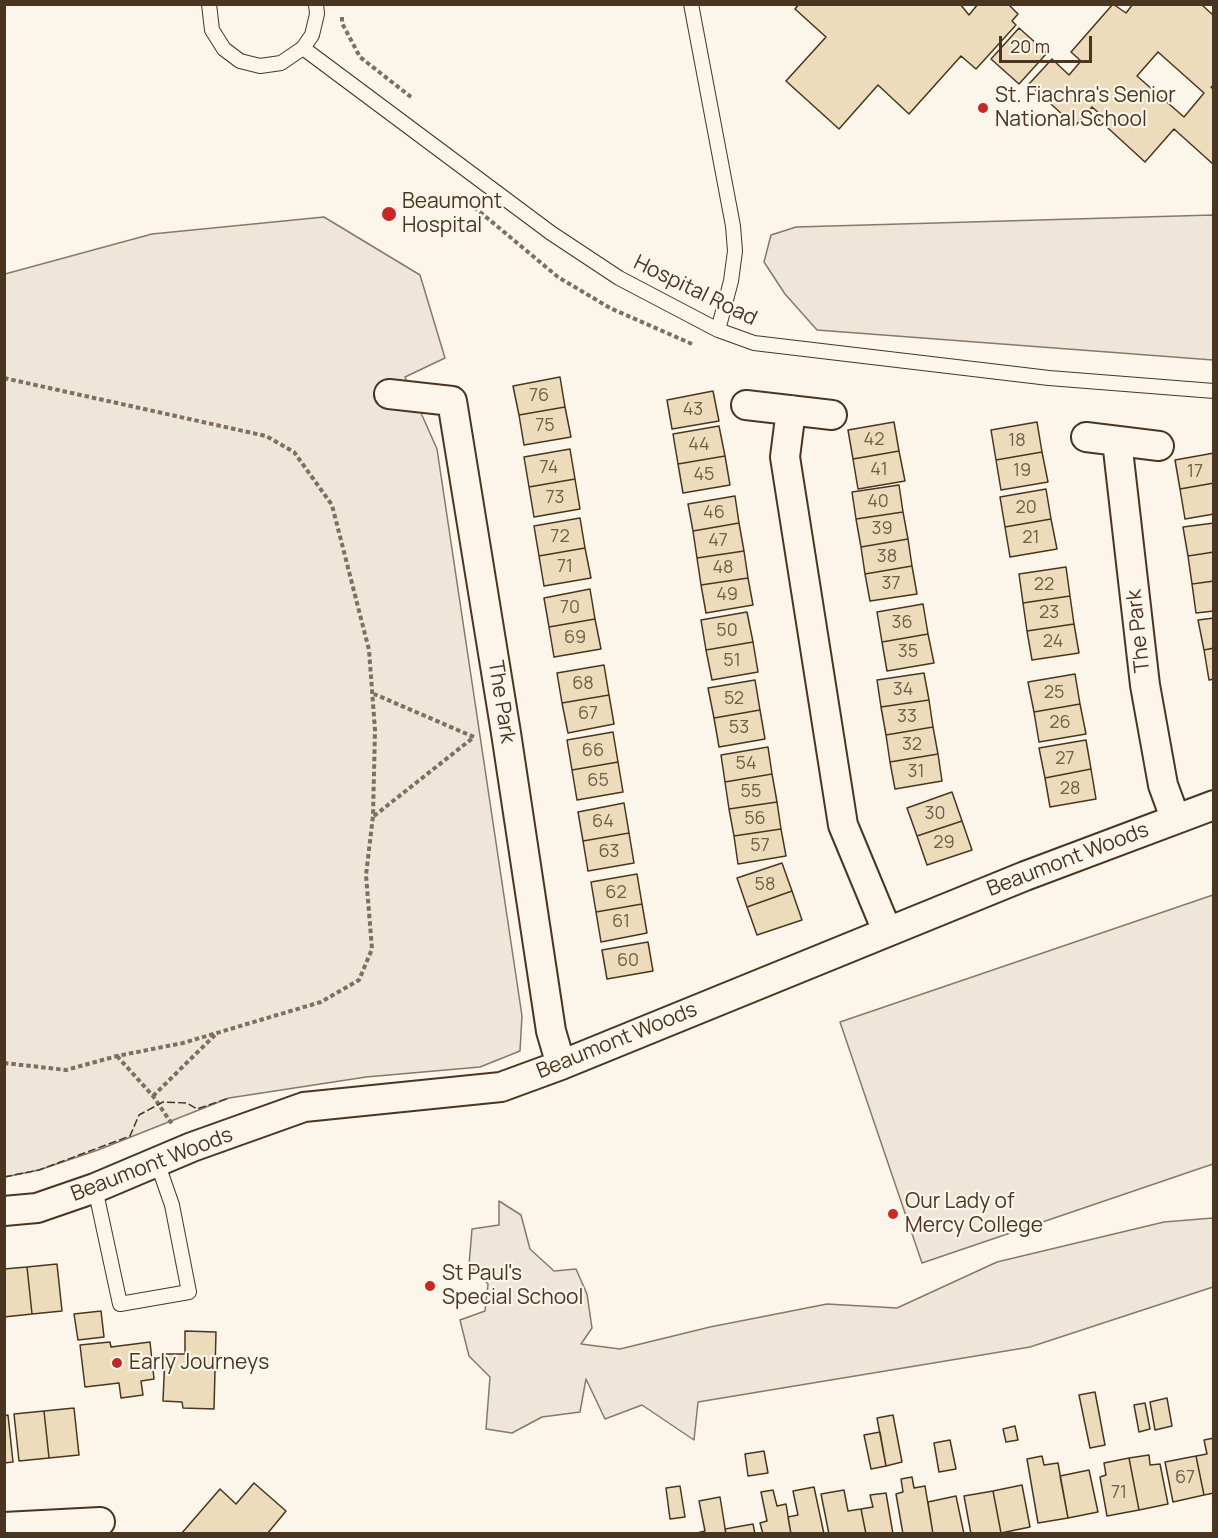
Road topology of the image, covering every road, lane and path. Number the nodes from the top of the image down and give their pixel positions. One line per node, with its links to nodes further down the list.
1 (209, 4): 4 (lane)
2 (316, 4): 4 (lane)
3 (692, 4): 5 (lane)
4 (303, 48): 5 (lane, Hospital Road)
5 (718, 330): 7 (lane, Hospital Road)
6 (4, 378): 15 (path)
7 (1214, 390)
8 (389, 394): 23 (street, The Park)
9 (746, 405): 10 (street)
10 (791, 410): 11 (street); 19 (street)
11 (832, 416)
12 (1086, 437): 13 (street)
13 (1117, 441): 14 (street); 18 (street, The Park)
14 (1159, 446)
15 (374, 694): 17 (path); 17 (path)
16 (1214, 805): 18 (street, Beaumont Woods)
17 (373, 816): 20 (path)
18 (1175, 818): 19 (street, Beaumont Woods)
19 (887, 932): 23 (street, Beaumont Woods)
20 (217, 1034): 21 (path); 24 (path)
21 (117, 1056): 22 (path); 24 (path)
22 (4, 1063)
23 (561, 1065): 25 (street, Beaumont Woods)
24 (153, 1096): 25 (path)
25 (192, 1147): 26 (street, Beaumont Woods)
26 (157, 1162): 27 (street, Beaumont Woods); 27 (lane)
27 (95, 1188): 28 (street, Beaumont Woods)
28 (4, 1211)
29 (100, 1522): 31 (street)
30 (4, 1527): 31 (street)
31 (52, 1528)

